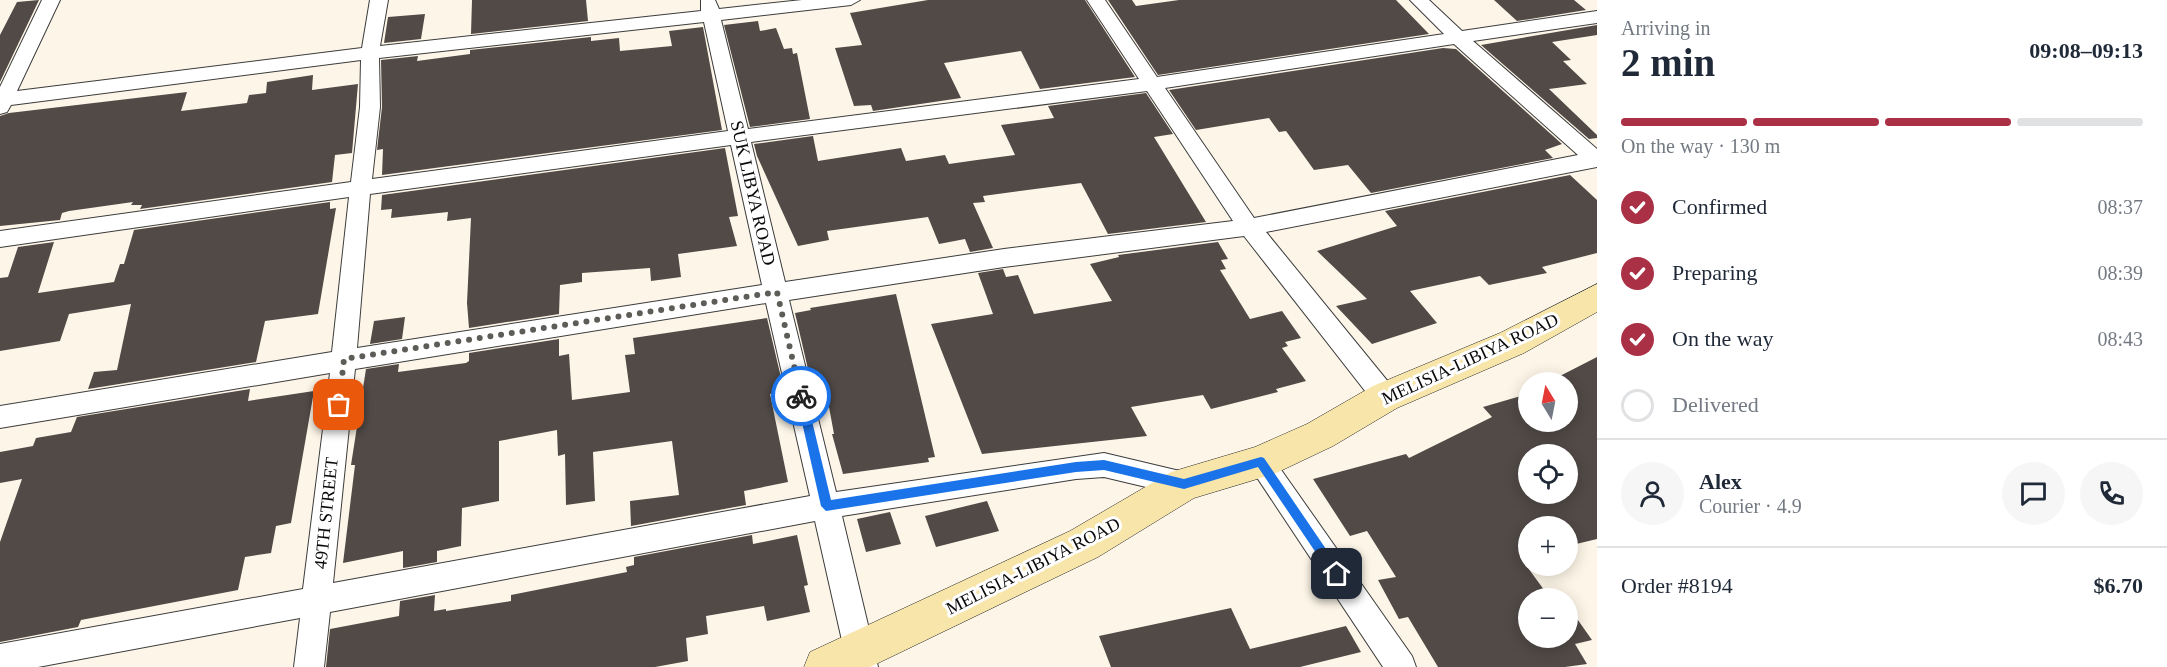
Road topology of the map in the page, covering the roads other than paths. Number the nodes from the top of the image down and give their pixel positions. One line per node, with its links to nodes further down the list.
1 (51, 0): 11 (street)
2 (379, 0): 9 (street, 49TH STREET)
3 (851, 0): 6 (street)
4 (1096, 0): 10 (street)
5 (1419, 0): 8 (street)
6 (709, 8): 9 (street); 12 (street, SUK LIBYA ROAD)
7 (1597, 17): 8 (street)
8 (1457, 37): 10 (street); 13 (street)
9 (370, 53): 11 (street); 14 (street, 49TH STREET)
10 (1150, 84): 12 (street); 15 (street)
11 (1, 102)
12 (740, 137): 14 (street); 17 (street, SUK LIBYA ROAD)
13 (1596, 159): 15 (street)
14 (361, 187): 16 (street); 19 (street, 49TH STREET)
15 (1249, 227): 17 (street); 20 (street)
16 (0, 239)
17 (777, 292): 19 (street); 24 (street, SUK LIBYA ROAD)
18 (1597, 297): 20 (main road, MELISIA-LIBIYA ROAD)
19 (344, 359): 21 (street); 25 (street, 49TH STREET)
20 (1385, 397): 22 (main road, MELISIA-LIBIYA ROAD)
21 (0, 417)
22 (1261, 462): 23 (main road, MELISIA-LIBIYA ROAD); 30 (street)
23 (1184, 484): 24 (street); 27 (main road, MELISIA-LIBIYA ROAD)
24 (826, 506): 25 (street); 27 (street, SUK LIBYA ROAD)
25 (317, 600): 26 (street); 28 (street, 49TH STREET)
26 (0, 659)
27 (862, 660): 29 (main road, MELISIA-LIBIYA ROAD)
28 (309, 667)
29 (825, 667)
30 (1401, 667)

